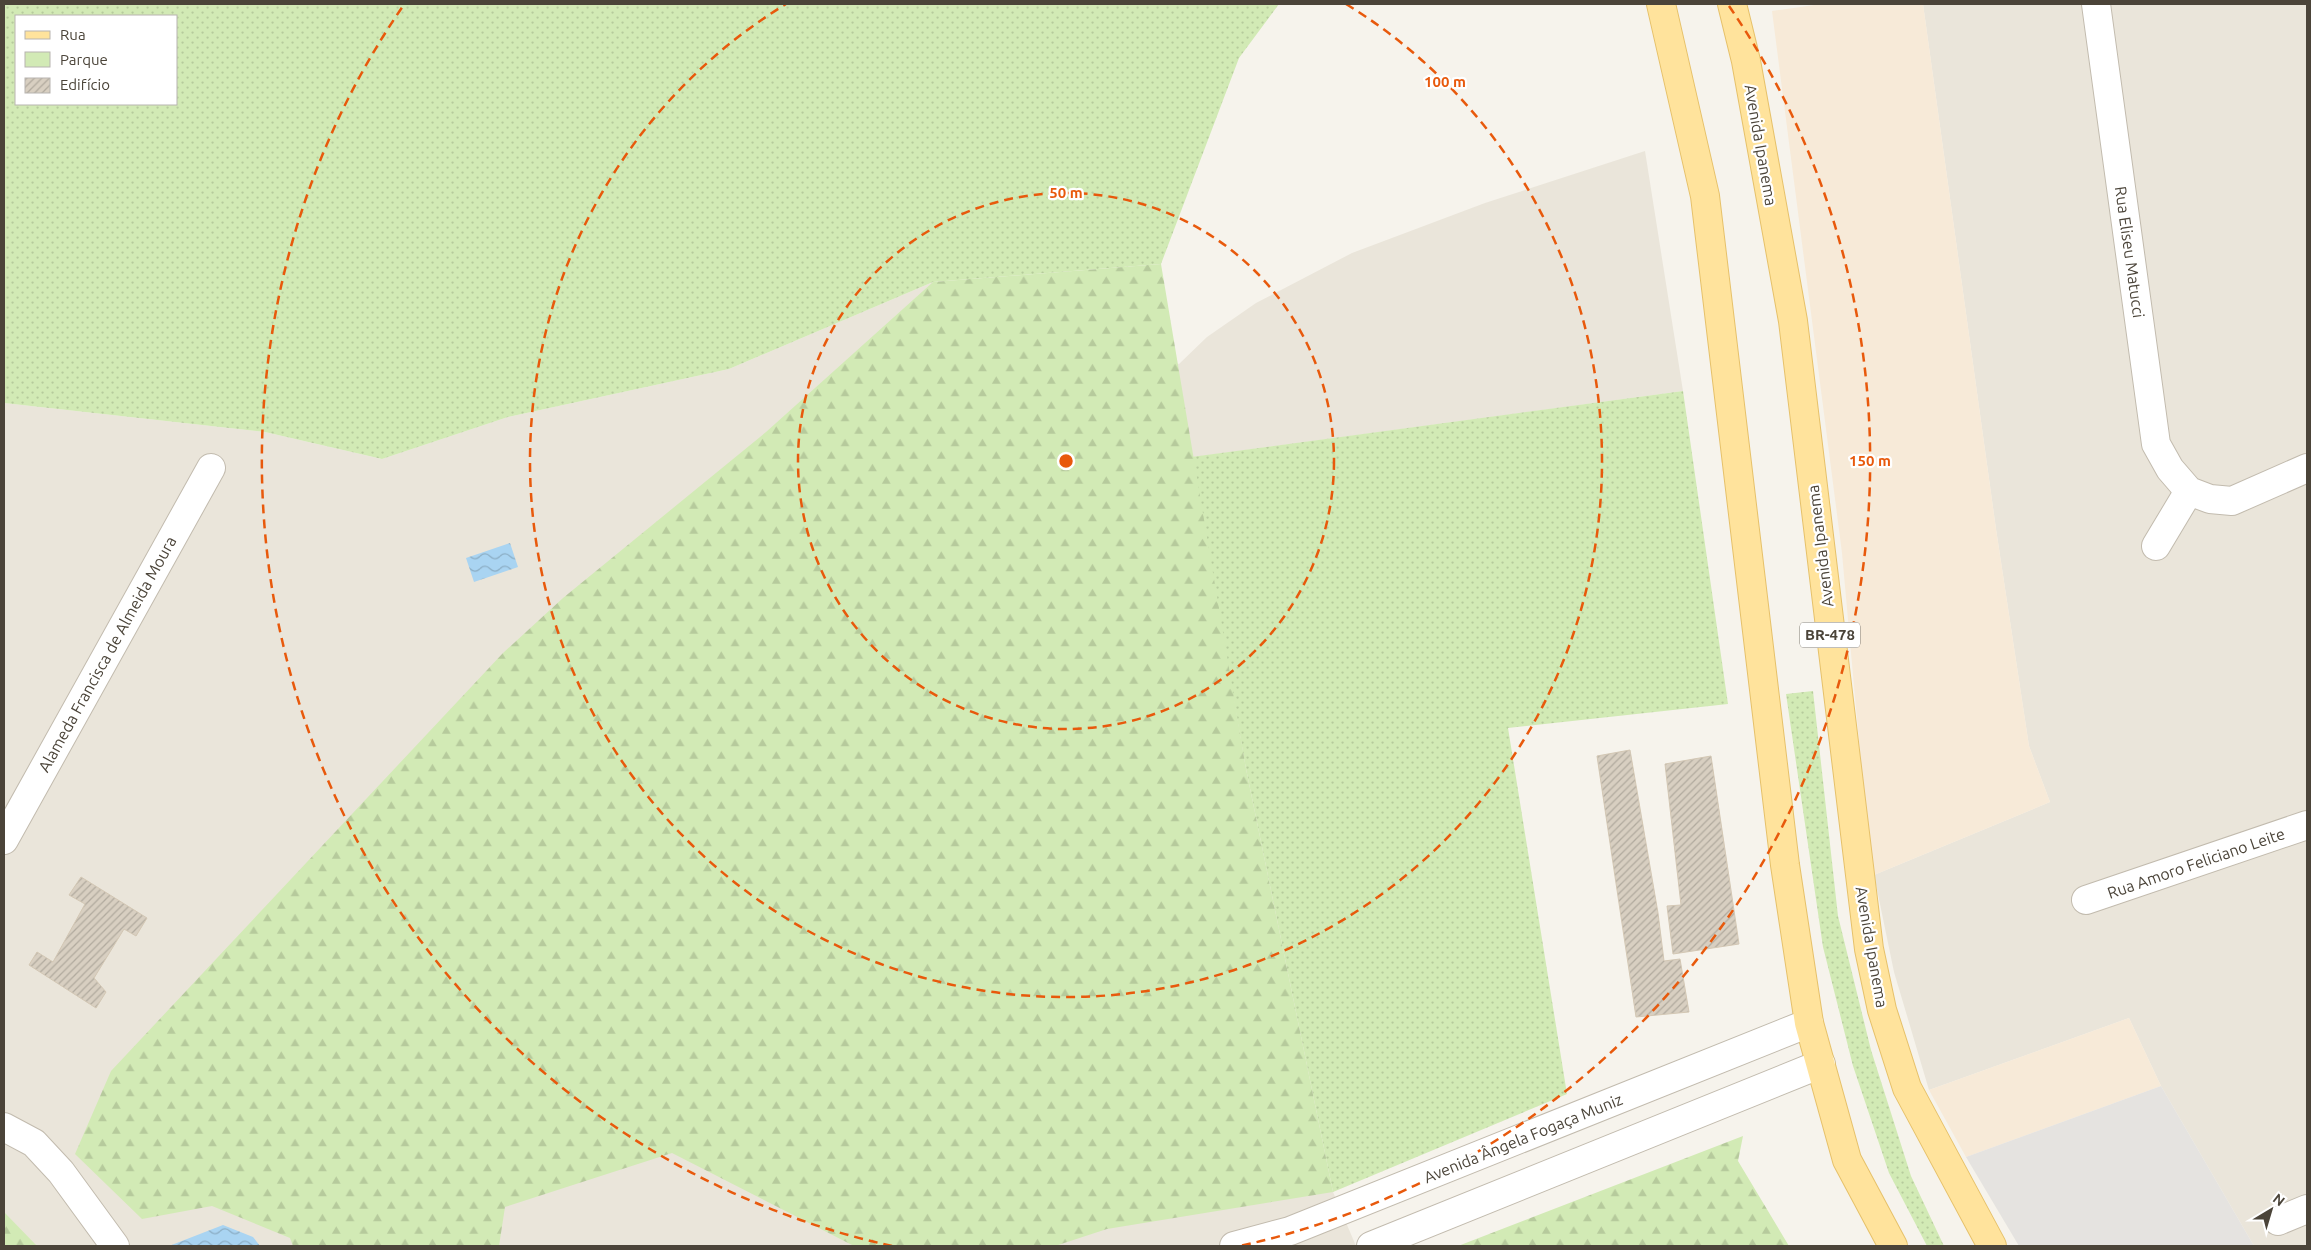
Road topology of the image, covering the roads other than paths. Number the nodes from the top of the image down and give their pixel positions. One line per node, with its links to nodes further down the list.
1 (1661, 4): 11 (main road)
2 (1732, 4): 20 (main road, Avenida Ipanema / BR-478)
3 (2096, 4): 6 (street, Rua Eliseu Matucci)
4 (211, 468): 9 (street, Alameda Francisca de Almeida Moura)
5 (2307, 468): 6 (street)
6 (2188, 491): 7 (street)
7 (2156, 546)
8 (2307, 825): 10 (street, Rua Amoro Feliciano Leite)
9 (4, 840)
10 (2086, 900)
11 (1809, 1024): 12 (main road); 17 (street, Avenida Ângela Fogaça Muniz)
12 (1821, 1064): 18 (street); 19 (main road)
13 (4, 1127): 16 (street)
14 (2307, 1209): 15 (street)
15 (2278, 1221)
16 (116, 1246)
17 (1234, 1246)
18 (1371, 1246)
19 (1893, 1246)
20 (1992, 1246)

